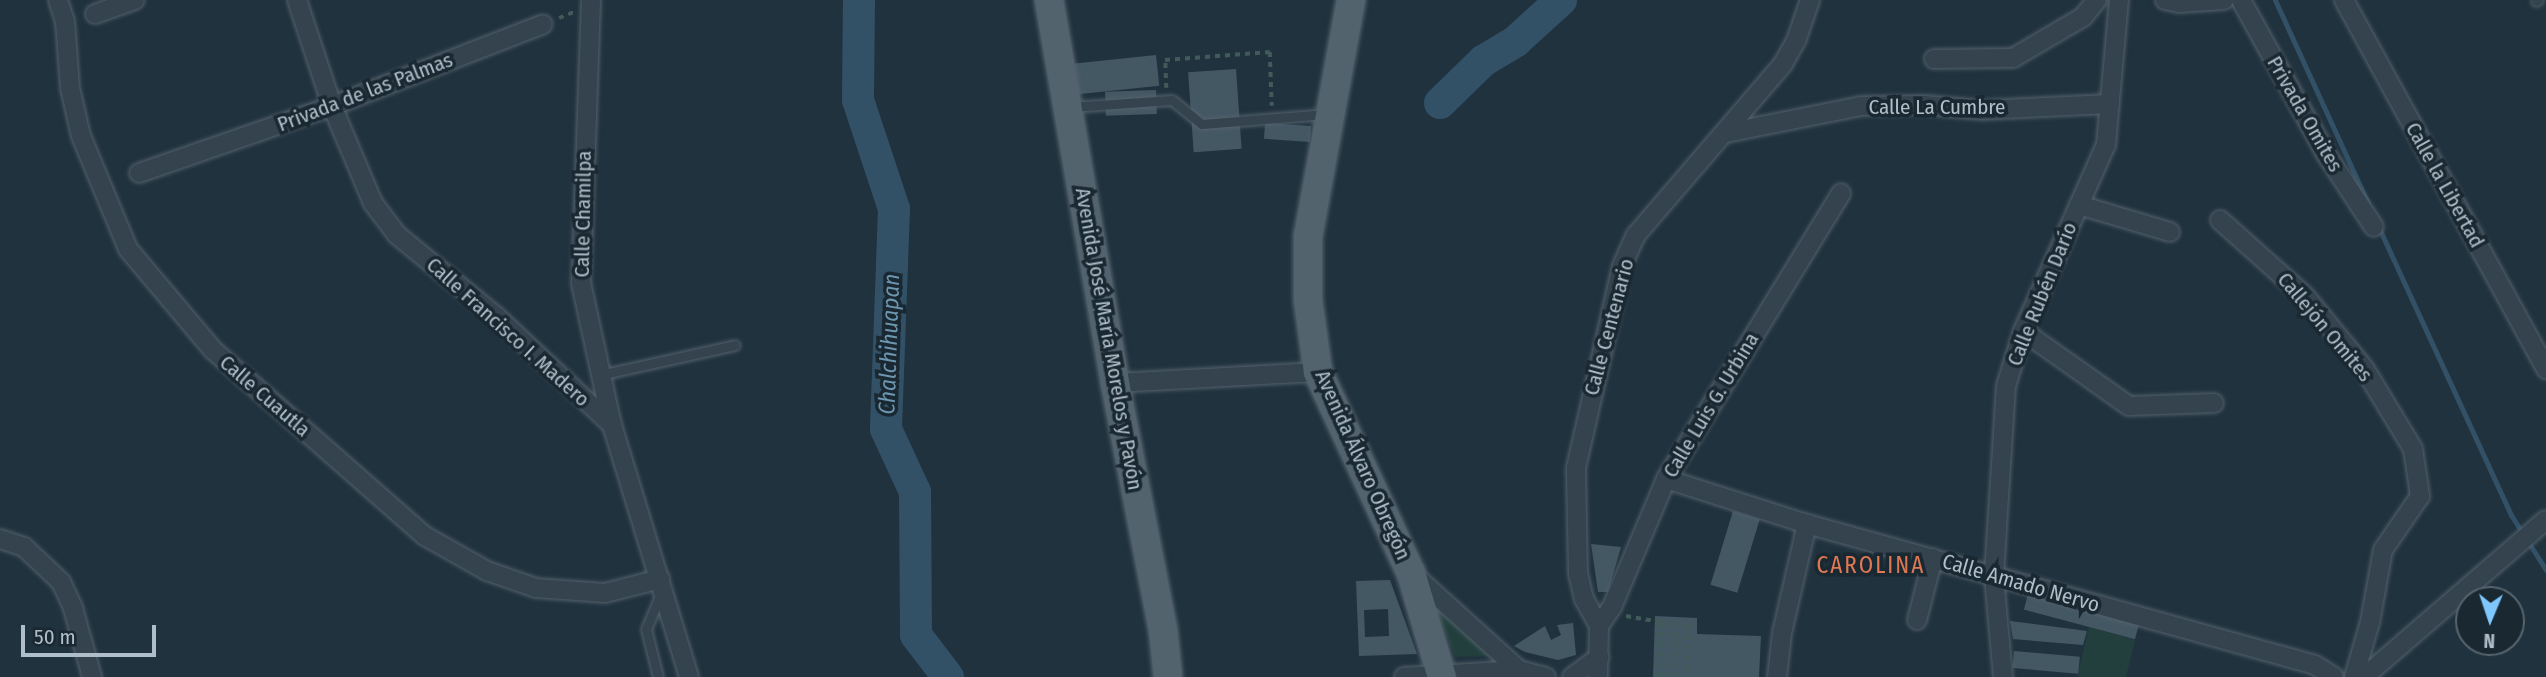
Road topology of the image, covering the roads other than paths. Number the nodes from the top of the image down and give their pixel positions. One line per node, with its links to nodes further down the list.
1 (58, 0): 43 (street, Calle Cuautla)
2 (135, 0): 14 (street)
3 (297, 0): 18 (street, Calle Francisco I. Madero)
4 (1049, 0): 19 (main road, Avenida José María Morelos y Pavón)
5 (1350, 0): 20 (main road, Avenida Álvaro Obregón)
6 (1810, 0): 21 (street, Calle Centenario)
7 (2097, 0): 16 (street)
8 (2119, 0): 17 (street, Calle Rubén Darío)
9 (2165, 0): 10 (street)
10 (2224, 0)
11 (2241, 0): 26 (street, Privada Omites)
12 (2344, 0): 30 (street, Calle la Libertad)
13 (590, 3): 32 (street, Calle Chamilpa)
14 (95, 14)
15 (543, 24): 18 (street, Privada de las Palmas)
16 (1934, 59)
17 (2110, 104): 21 (street, Calle La Cumbre); 24 (street, Calle Rubén Darío)
18 (332, 106): 22 (street, Privada de las Palmas); 35 (street, Calle Francisco I. Madero)
19 (1069, 107): 20 (lane); 33 (main road, Avenida José María Morelos y Pavón)
20 (1332, 113): 31 (main road, Avenida Álvaro Obregón)
21 (1726, 133): 45 (street, Calle Centenario)
22 (139, 173)
23 (1841, 193): 36 (street, Calle Luis G. Urbina)
24 (2079, 205): 27 (street); 28 (street, Calle Rubén Darío)
25 (2220, 220): 60 (street, Callejón Omites)
26 (2374, 227)
27 (2170, 232)
28 (2023, 331): 34 (street); 42 (street, Calle Rubén Darío)
29 (735, 345): 32 (lane)
30 (2546, 369)
31 (1318, 372): 33 (street); 41 (main road, Avenida Álvaro Obregón)
32 (600, 375): 35 (street, Calle Chamilpa)
33 (1115, 383): 52 (main road, Avenida José María Morelos y Pavón)
34 (2214, 403)
35 (612, 425): 43 (street, Calle Francisco I. Madero)
36 (1666, 479): 37 (street, Calle Amado Nervo); 45 (street, Calle Luis G. Urbina)
37 (1807, 524): 40 (street, Calle Amado Nervo); 57 (street)
38 (2534, 529): 61 (street)
39 (0, 538): 49 (street)
40 (1933, 558): 42 (street, Calle Amado Nervo); 44 (street)
41 (1411, 573): 47 (street); 48 (main road, Avenida Álvaro Obregón)
42 (1994, 576): 58 (street, Calle Rubén Darío); 59 (street, Calle Amado Nervo)
43 (661, 584): 50 (lane); 51 (street, Calle Francisco I. Madero)
44 (1917, 620)
45 (1600, 626): 46 (street)
46 (1600, 657): 55 (street); 56 (street)
47 (1519, 670): 48 (street); 54 (street)
48 (1442, 676): 53 (street)
49 (92, 677)
50 (658, 677)
51 (689, 677)
52 (1168, 677)
53 (1404, 677)
54 (1546, 677)
55 (1572, 677)
56 (1598, 677)
57 (1777, 677)
58 (2003, 677)
59 (2333, 677)
60 (2354, 677)
61 (2364, 677)

